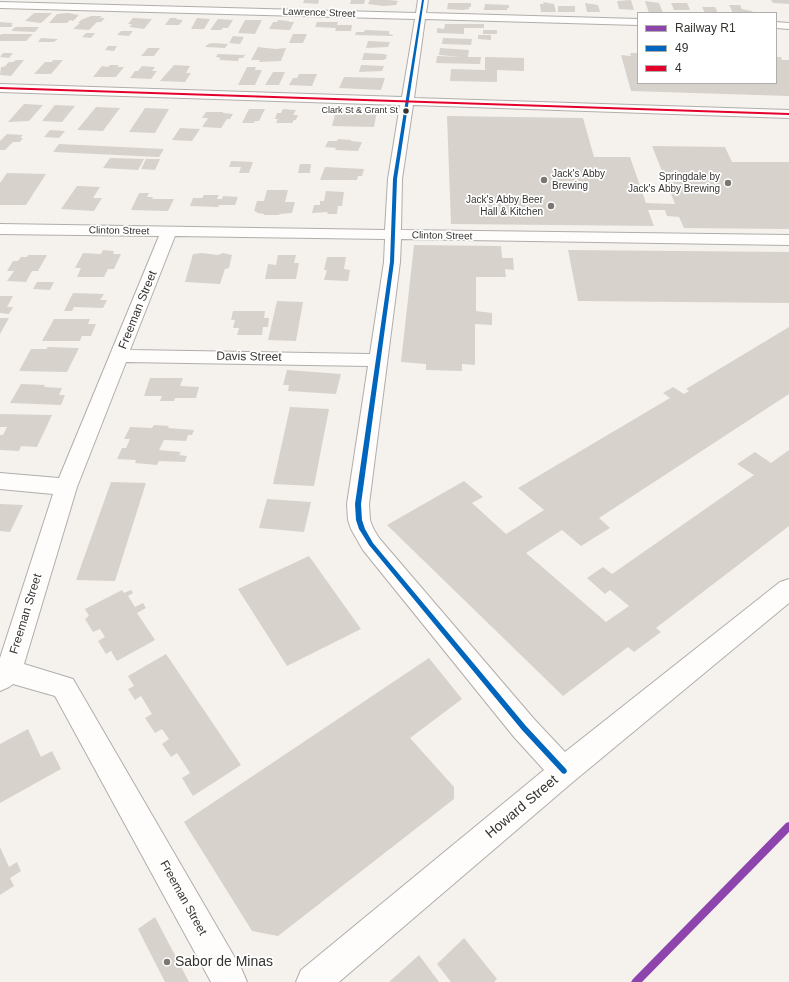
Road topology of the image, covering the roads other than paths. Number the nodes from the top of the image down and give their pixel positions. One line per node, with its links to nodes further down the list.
1 (423, 0): 3 (street)
2 (0, 5): 3 (street, Lawrence Street)
3 (420, 16): 4 (street, Lawrence Street); 8 (street)
4 (637, 22)
5 (777, 25): 6 (street)
6 (789, 26)
7 (0, 88): 8 (street)
8 (407, 101): 9 (street); 12 (street)
9 (789, 114)
10 (0, 230): 11 (street, Clinton Street)
11 (170, 232): 12 (street, Clinton Street); 14 (street, Freeman Street)
12 (393, 235): 13 (street, Clinton Street); 15 (street)
13 (789, 240)
14 (120, 356): 15 (street, Davis Street); 17 (street, Freeman Street)
15 (378, 360): 20 (street)
16 (0, 481): 17 (street)
17 (66, 487): 19 (street, Freeman Street)
18 (789, 589): 20 (street, Howard Street)
19 (3, 673): 21 (street, Freeman Street)
20 (564, 771): 22 (street, Howard Street)
21 (230, 982)
22 (313, 982)

